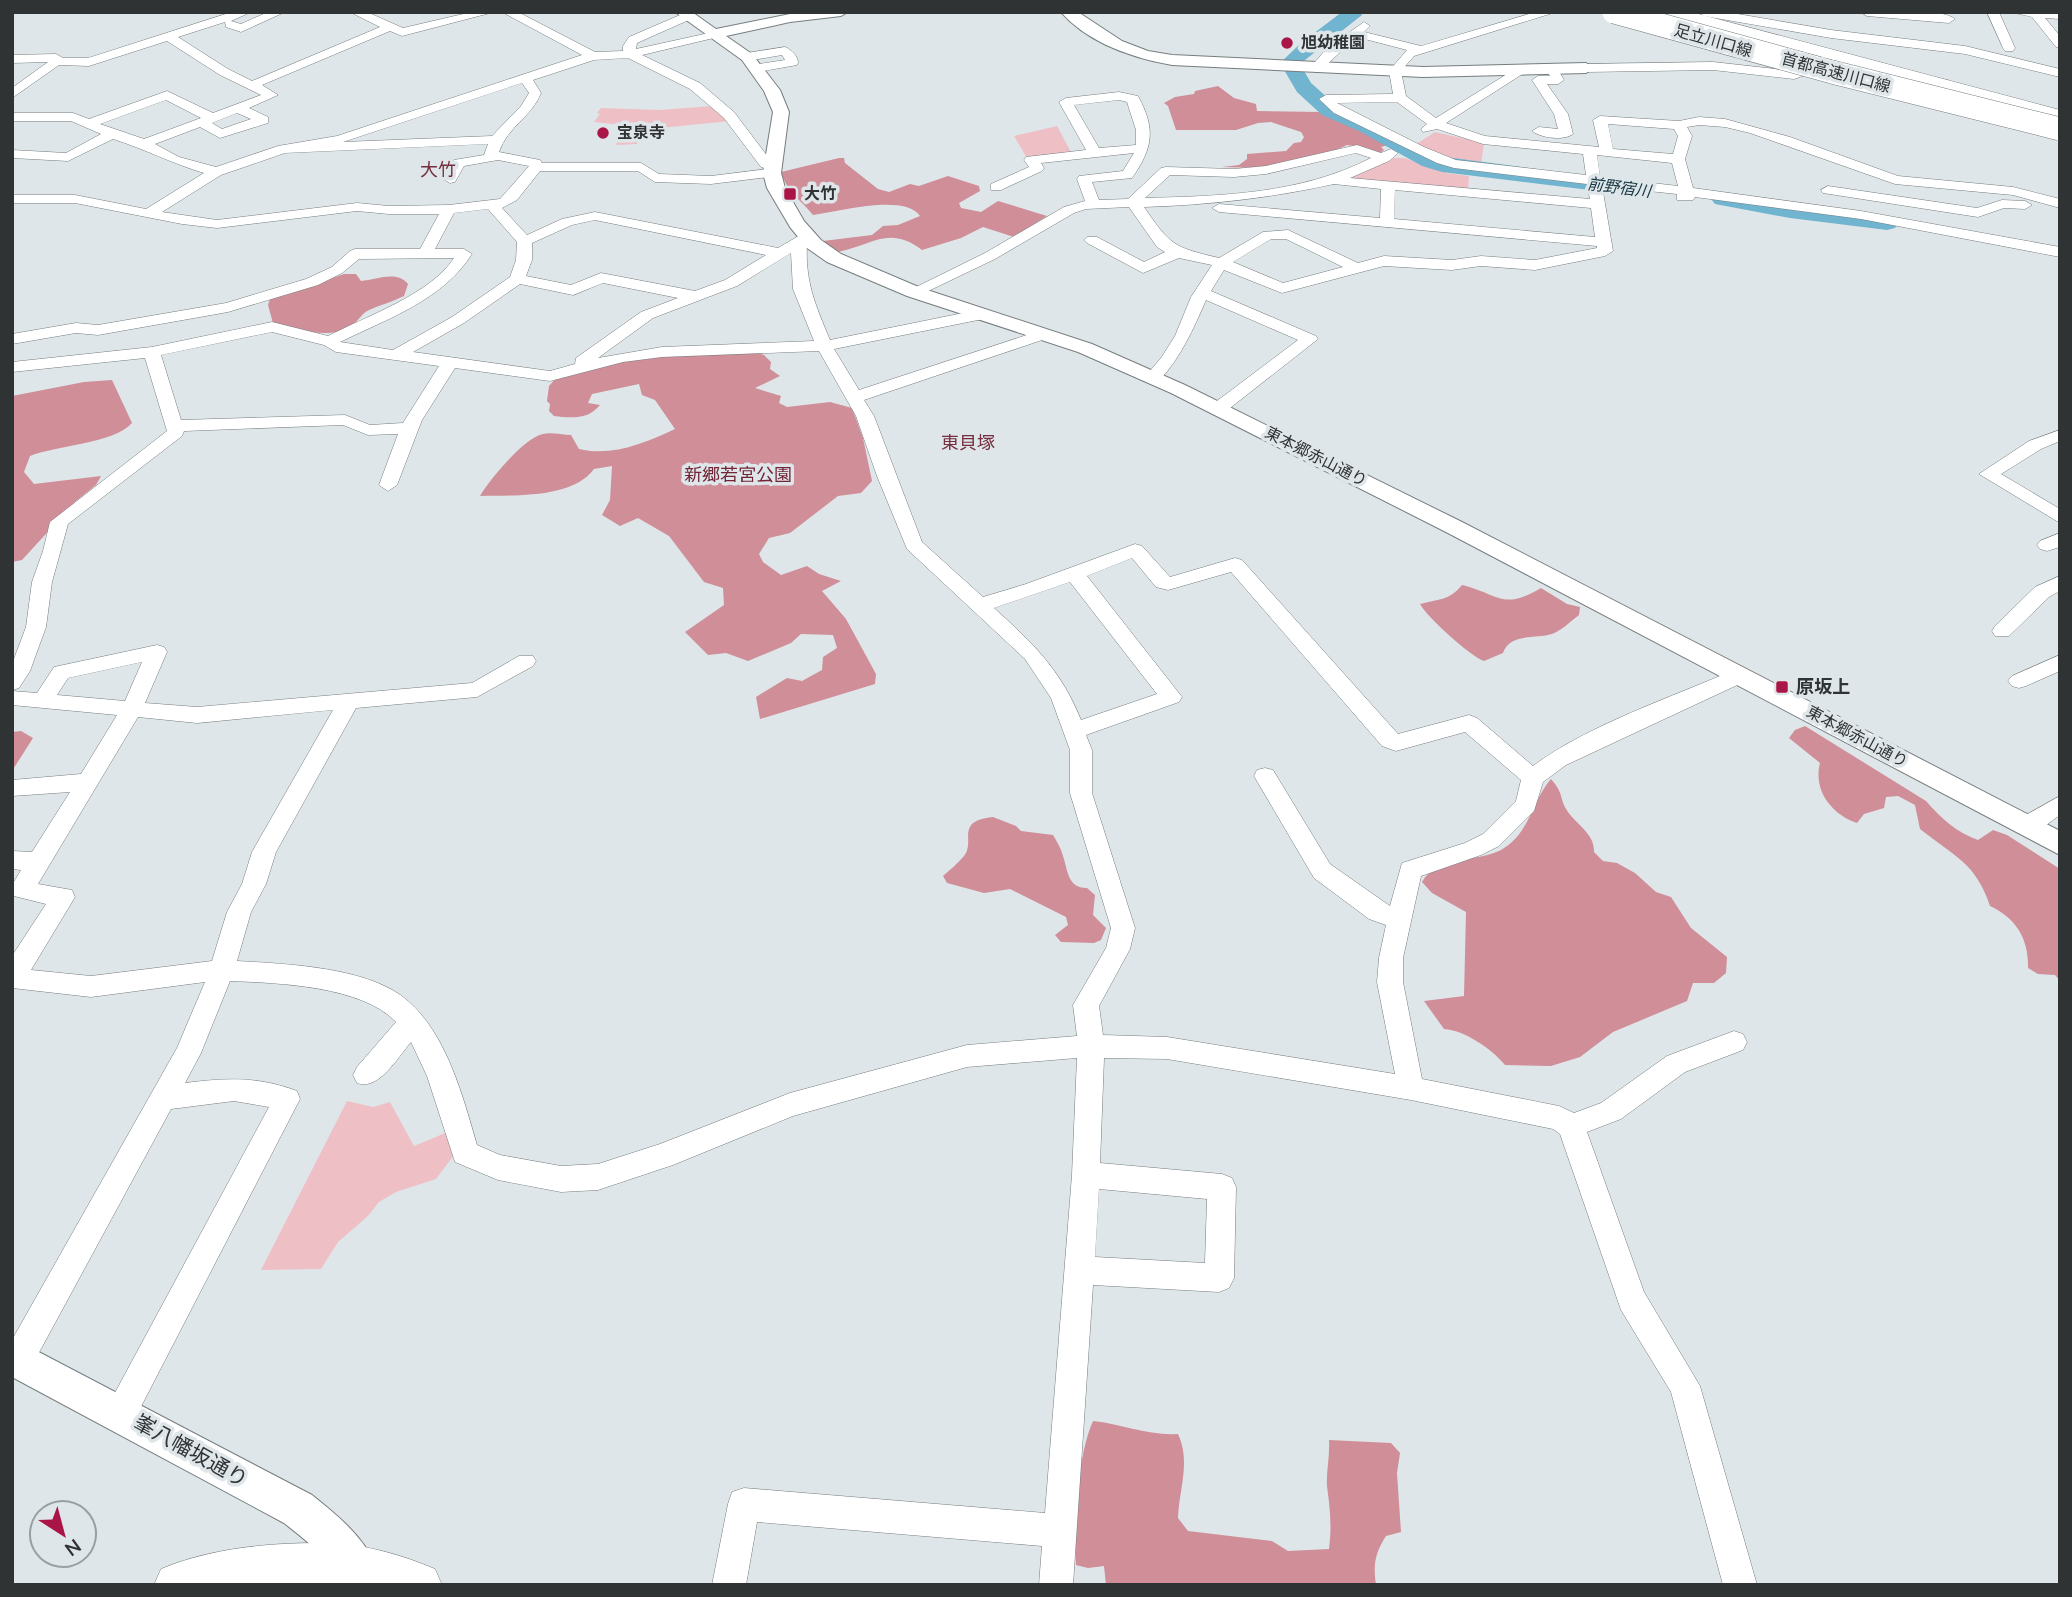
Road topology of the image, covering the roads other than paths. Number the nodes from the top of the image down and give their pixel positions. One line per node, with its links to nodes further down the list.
1 (245, 12): 22 (street)
2 (279, 12): 22 (street)
3 (356, 12): 23 (street)
4 (488, 12): 23 (street)
5 (508, 12): 32 (street)
6 (841, 12): 25 (street)
7 (1068, 12): 35 (street)
8 (1550, 12): 29 (street)
9 (1612, 12): 39 (main road, 足立川口線); 54 (highway, 首都高速川口線, bridge)
10 (1630, 12): 27 (highway, bridge)
11 (1648, 12): 27 (highway)
12 (1664, 12): 49 (highway, 首都高速川口線)
13 (1671, 12): 31 (main road, 足立川口線)
14 (1704, 12): 24 (street)
15 (1867, 12): 21 (street)
16 (1993, 12): 24 (street)
17 (2017, 12): 18 (street)
18 (2035, 13): 20 (street); 28 (street)
19 (684, 14): 25 (street); 30 (street)
20 (2060, 15)
21 (1949, 20)
22 (220, 21): 26 (street)
23 (392, 26): 43 (street)
24 (1826, 33): 31 (street); 41 (street)
25 (714, 34): 30 (street); 70 (street)
26 (168, 36): 34 (street); 43 (street)
27 (1748, 43): 44 (highway)
28 (2060, 44)
29 (1418, 50): 35 (street); 40 (street)
30 (630, 54): 32 (street); 70 (street)
31 (1826, 55): 44 (main road, 足立川口線)
32 (593, 56): 42 (street)
33 (12, 59): 34 (street)
34 (57, 61): 45 (street)
35 (1315, 68): 40 (street)
36 (1586, 68): 37 (street); 39 (street)
37 (1552, 69): 38 (street); 57 (street)
38 (1520, 70): 40 (street); 52 (street)
39 (1814, 70): 44 (main road, 足立川口線)
40 (1395, 71): 46 (street)
41 (2060, 73)
42 (524, 78): 56 (street); 59 (street)
43 (250, 86): 47 (street)
44 (1936, 93): 49 (main road, 足立川口線); 54 (main road, 足立川口線)
45 (12, 94)
46 (1400, 98): 52 (street); 62 (street)
47 (237, 108): 50 (street); 50 (street)
48 (12, 117): 51 (street)
49 (2060, 117)
50 (207, 120): 51 (street); 58 (street)
51 (88, 124): 55 (street)
52 (1435, 124): 57 (street); 62 (street)
53 (1679, 125): 63 (street); 67 (street); 69 (street)
54 (2060, 129)
55 (112, 134): 58 (street); 65 (street)
56 (494, 140): 59 (street); 66 (street)
57 (1489, 141): 61 (street)
58 (144, 144): 71 (street)
59 (298, 148): 71 (street)
60 (1143, 148): 64 (street); 64 (street); 83 (street)
61 (1589, 149): 63 (street); 74 (street)
62 (1396, 150): 73 (street); 74 (street); 81 (street)
63 (1607, 151): 67 (street)
64 (1095, 153): 76 (street)
65 (12, 154)
66 (500, 156): 68 (street); 72 (street)
67 (1678, 159): 77 (street)
68 (537, 167): 70 (street); 84 (street)
69 (1860, 168): 78 (street); 85 (street)
70 (773, 170): 91 (street, 東本郷赤山通り)
71 (216, 172): 88 (street)
72 (450, 179)
73 (1330, 180): 75 (street); 80 (street)
74 (1595, 184): 77 (street); 82 (street)
75 (1388, 186): 82 (street); 89 (street)
76 (996, 187)
77 (1686, 190): 87 (street)
78 (1828, 190): 85 (street); 87 (street)
79 (12, 200): 88 (street)
80 (1166, 201): 81 (street); 89 (street)
81 (1133, 202): 83 (street); 97 (street)
82 (1597, 204): 94 (street)
83 (1094, 205): 103 (street)
84 (493, 206): 86 (street); 93 (street)
85 (2060, 206)
86 (449, 209): 88 (street); 95 (street)
87 (1825, 210): 98 (street)
88 (149, 213)
89 (1387, 223): 90 (street)
90 (1476, 231): 94 (street); 99 (street)
91 (804, 238): 96 (street); 103 (street, 東本郷赤山通り); 112 (street)
92 (1092, 240): 97 (street)
93 (525, 241): 96 (street); 102 (street)
94 (1604, 242): 99 (street)
95 (425, 253): 106 (street); 111 (street)
96 (778, 253): 105 (street)
97 (1177, 253): 100 (street)
98 (2053, 255)
99 (1481, 261): 101 (street)
100 (1221, 263): 101 (street); 101 (street); 104 (street)
101 (1356, 268)
102 (517, 279): 105 (street); 114 (street)
103 (914, 292): 107 (street, 東本郷赤山通り)
104 (1202, 293): 118 (street); 120 (street)
105 (694, 296): 117 (street)
106 (229, 307): 109 (street); 110 (street)
107 (983, 314): 108 (street, 東本郷赤山通り); 112 (street)
108 (1045, 334): 118 (street, 東本郷赤山通り); 119 (street)
109 (233, 336): 111 (street); 113 (street)
110 (12, 339)
111 (330, 341): 114 (street)
112 (824, 346): 117 (street); 119 (street)
113 (152, 352): 116 (street); 121 (street)
114 (398, 354): 115 (street)
115 (451, 362): 117 (street); 122 (street)
116 (12, 367)
117 (567, 372)
118 (1153, 377): 120 (street, 東本郷赤山通り)
119 (856, 397): 128 (street)
120 (1219, 408): 132 (street, 東本郷赤山通り)
121 (173, 426): 122 (street); 134 (street)
122 (408, 428): 124 (street)
123 (2060, 435): 125 (street)
124 (388, 485)
125 (2060, 517)
126 (1074, 573): 128 (street); 139 (street); 141 (street)
127 (2060, 582): 129 (street)
128 (980, 605): 139 (street)
129 (2002, 631)
130 (526, 661): 137 (street)
131 (2060, 662): 133 (street)
132 (1741, 676): 141 (street); 145 (street, 東本郷赤山通り)
133 (2018, 681)
134 (12, 683)
135 (12, 698): 136 (street)
136 (43, 700): 138 (street); 138 (street)
137 (348, 703): 138 (street); 150 (street)
138 (131, 710): 142 (street)
139 (1074, 731): 154 (street)
140 (1265, 776): 149 (street)
141 (1533, 778): 149 (street)
142 (87, 782): 143 (street); 148 (street)
143 (12, 788)
144 (2060, 804): 145 (street)
145 (2025, 826): 146 (street, 東本郷赤山通り)
146 (2060, 844)
147 (12, 860): 148 (street)
148 (37, 862): 151 (street)
149 (1399, 920): 156 (street)
150 (222, 971): 151 (street); 152 (street); 157 (street)
151 (12, 978)
152 (411, 1024): 154 (street); 155 (street)
153 (1734, 1042): 158 (street)
154 (1091, 1046): 156 (street); 159 (street)
155 (366, 1075)
156 (1411, 1088): 158 (street)
157 (163, 1098): 161 (street); 162 (street)
158 (1571, 1126): 169 (street)
159 (1086, 1175): 160 (street); 160 (street)
160 (1079, 1270): 163 (street)
161 (15, 1359): 162 (street, 峯八幡坂通り)
162 (121, 1413): 164 (street, 峯八幡坂通り)
163 (1060, 1531): 167 (street); 168 (street)
164 (335, 1572): 165 (main road); 166 (main road)
165 (177, 1585)
166 (419, 1585)
167 (729, 1585)
168 (1056, 1585)
169 (1740, 1585)

